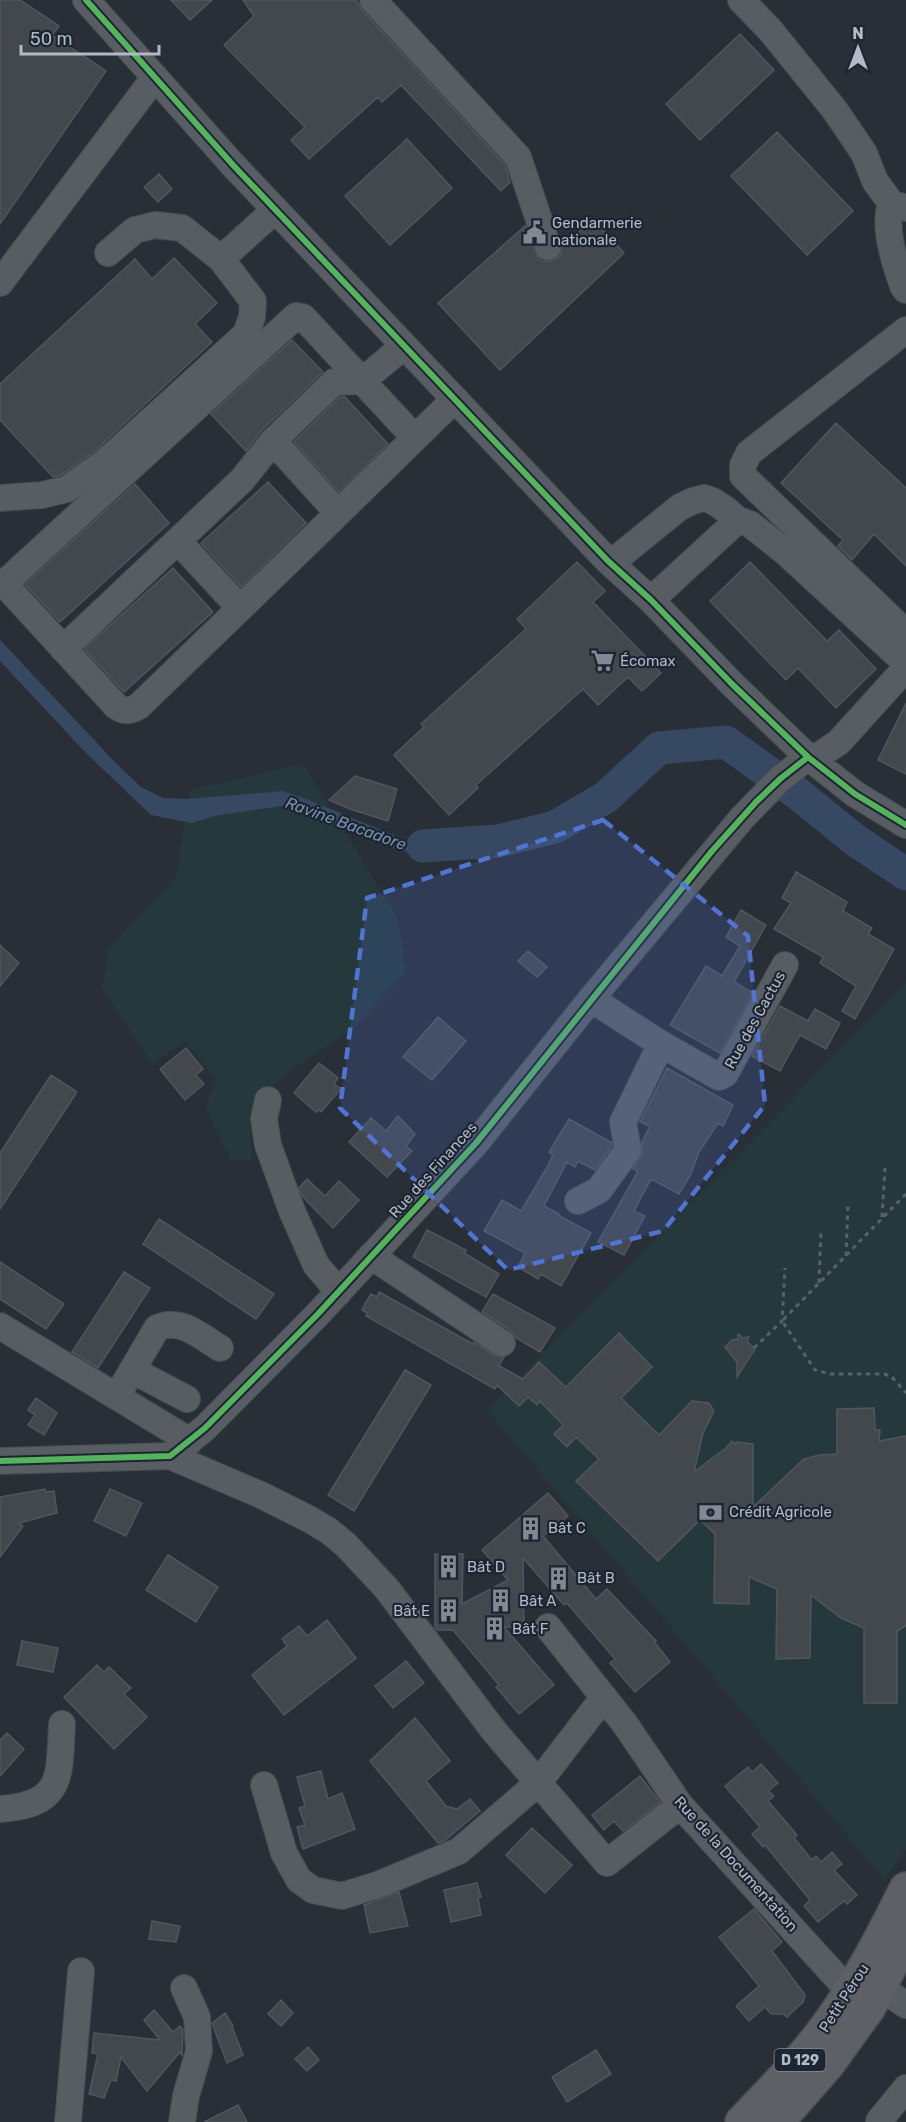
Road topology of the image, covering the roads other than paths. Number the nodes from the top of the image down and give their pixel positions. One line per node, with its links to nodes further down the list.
1 (86, 0): 4 (street)
2 (373, 0): 7 (street)
3 (741, 0): 5 (street)
4 (154, 77): 6 (street); 10 (street)
5 (898, 206): 11 (street)
6 (275, 210): 9 (street); 13 (street)
7 (548, 247)
8 (108, 253): 9 (street)
9 (221, 259): 18 (street)
10 (0, 284)
11 (906, 291)
12 (906, 330): 25 (street)
13 (404, 346): 14 (street); 15 (street)
14 (362, 381): 16 (street); 17 (street); 26 (street)
15 (455, 399): 16 (street); 22 (street)
16 (415, 438): 19 (street)
17 (273, 441): 19 (street); 21 (street)
18 (0, 498)
19 (338, 513): 24 (street)
20 (738, 520): 22 (street); 23 (street); 27 (street)
21 (178, 541): 24 (street); 26 (street)
22 (611, 563): 23 (street)
23 (651, 600): 29 (street)
24 (240, 608): 26 (street)
25 (906, 633)
26 (63, 649)
27 (906, 663)
28 (906, 668): 29 (street, Rue des Finances)
29 (799, 764): 30 (street); 32 (street, Rue des Finances)
30 (906, 825)
31 (785, 965): 33 (street, Rue des Cactus)
32 (591, 999): 33 (street, Rue des Cactus); 36 (street, Rue des Finances)
33 (661, 1044): 35 (street)
34 (268, 1100): 37 (street)
35 (578, 1201)
36 (371, 1256): 37 (street, Rue des Finances); 39 (street)
37 (339, 1292): 44 (street, Rue des Finances)
38 (0, 1326): 42 (street)
39 (502, 1343)
40 (220, 1348): 41 (street)
41 (132, 1370): 42 (street); 43 (street)
42 (117, 1396): 44 (street)
43 (187, 1399)
44 (180, 1448): 45 (street); 49 (street)
45 (0, 1461)
46 (548, 1627): 47 (street, Rue de la Documentation)
47 (603, 1697): 49 (street); 51 (street, Rue de la Documentation)
48 (62, 1724): 52 (street)
49 (538, 1783): 50 (street); 51 (street)
50 (264, 1785)
51 (681, 1805): 57 (street, Rue de la Documentation)
52 (0, 1809)
53 (906, 1889): 57 (highway, Petit Pérou / D 129)
54 (906, 1936): 57 (highway, Petit Pérou / D 129)
55 (81, 1971): 61 (street)
56 (184, 1988): 62 (street)
57 (866, 1996): 58 (street, Rue de la Documentation); 63 (highway, Petit Pérou / D 129); 64 (highway, Petit Pérou / D 129)
58 (906, 2005)
59 (906, 2088): 60 (street)
60 (879, 2121)
61 (68, 2122)
62 (182, 2122)
63 (742, 2122)
64 (777, 2122)

